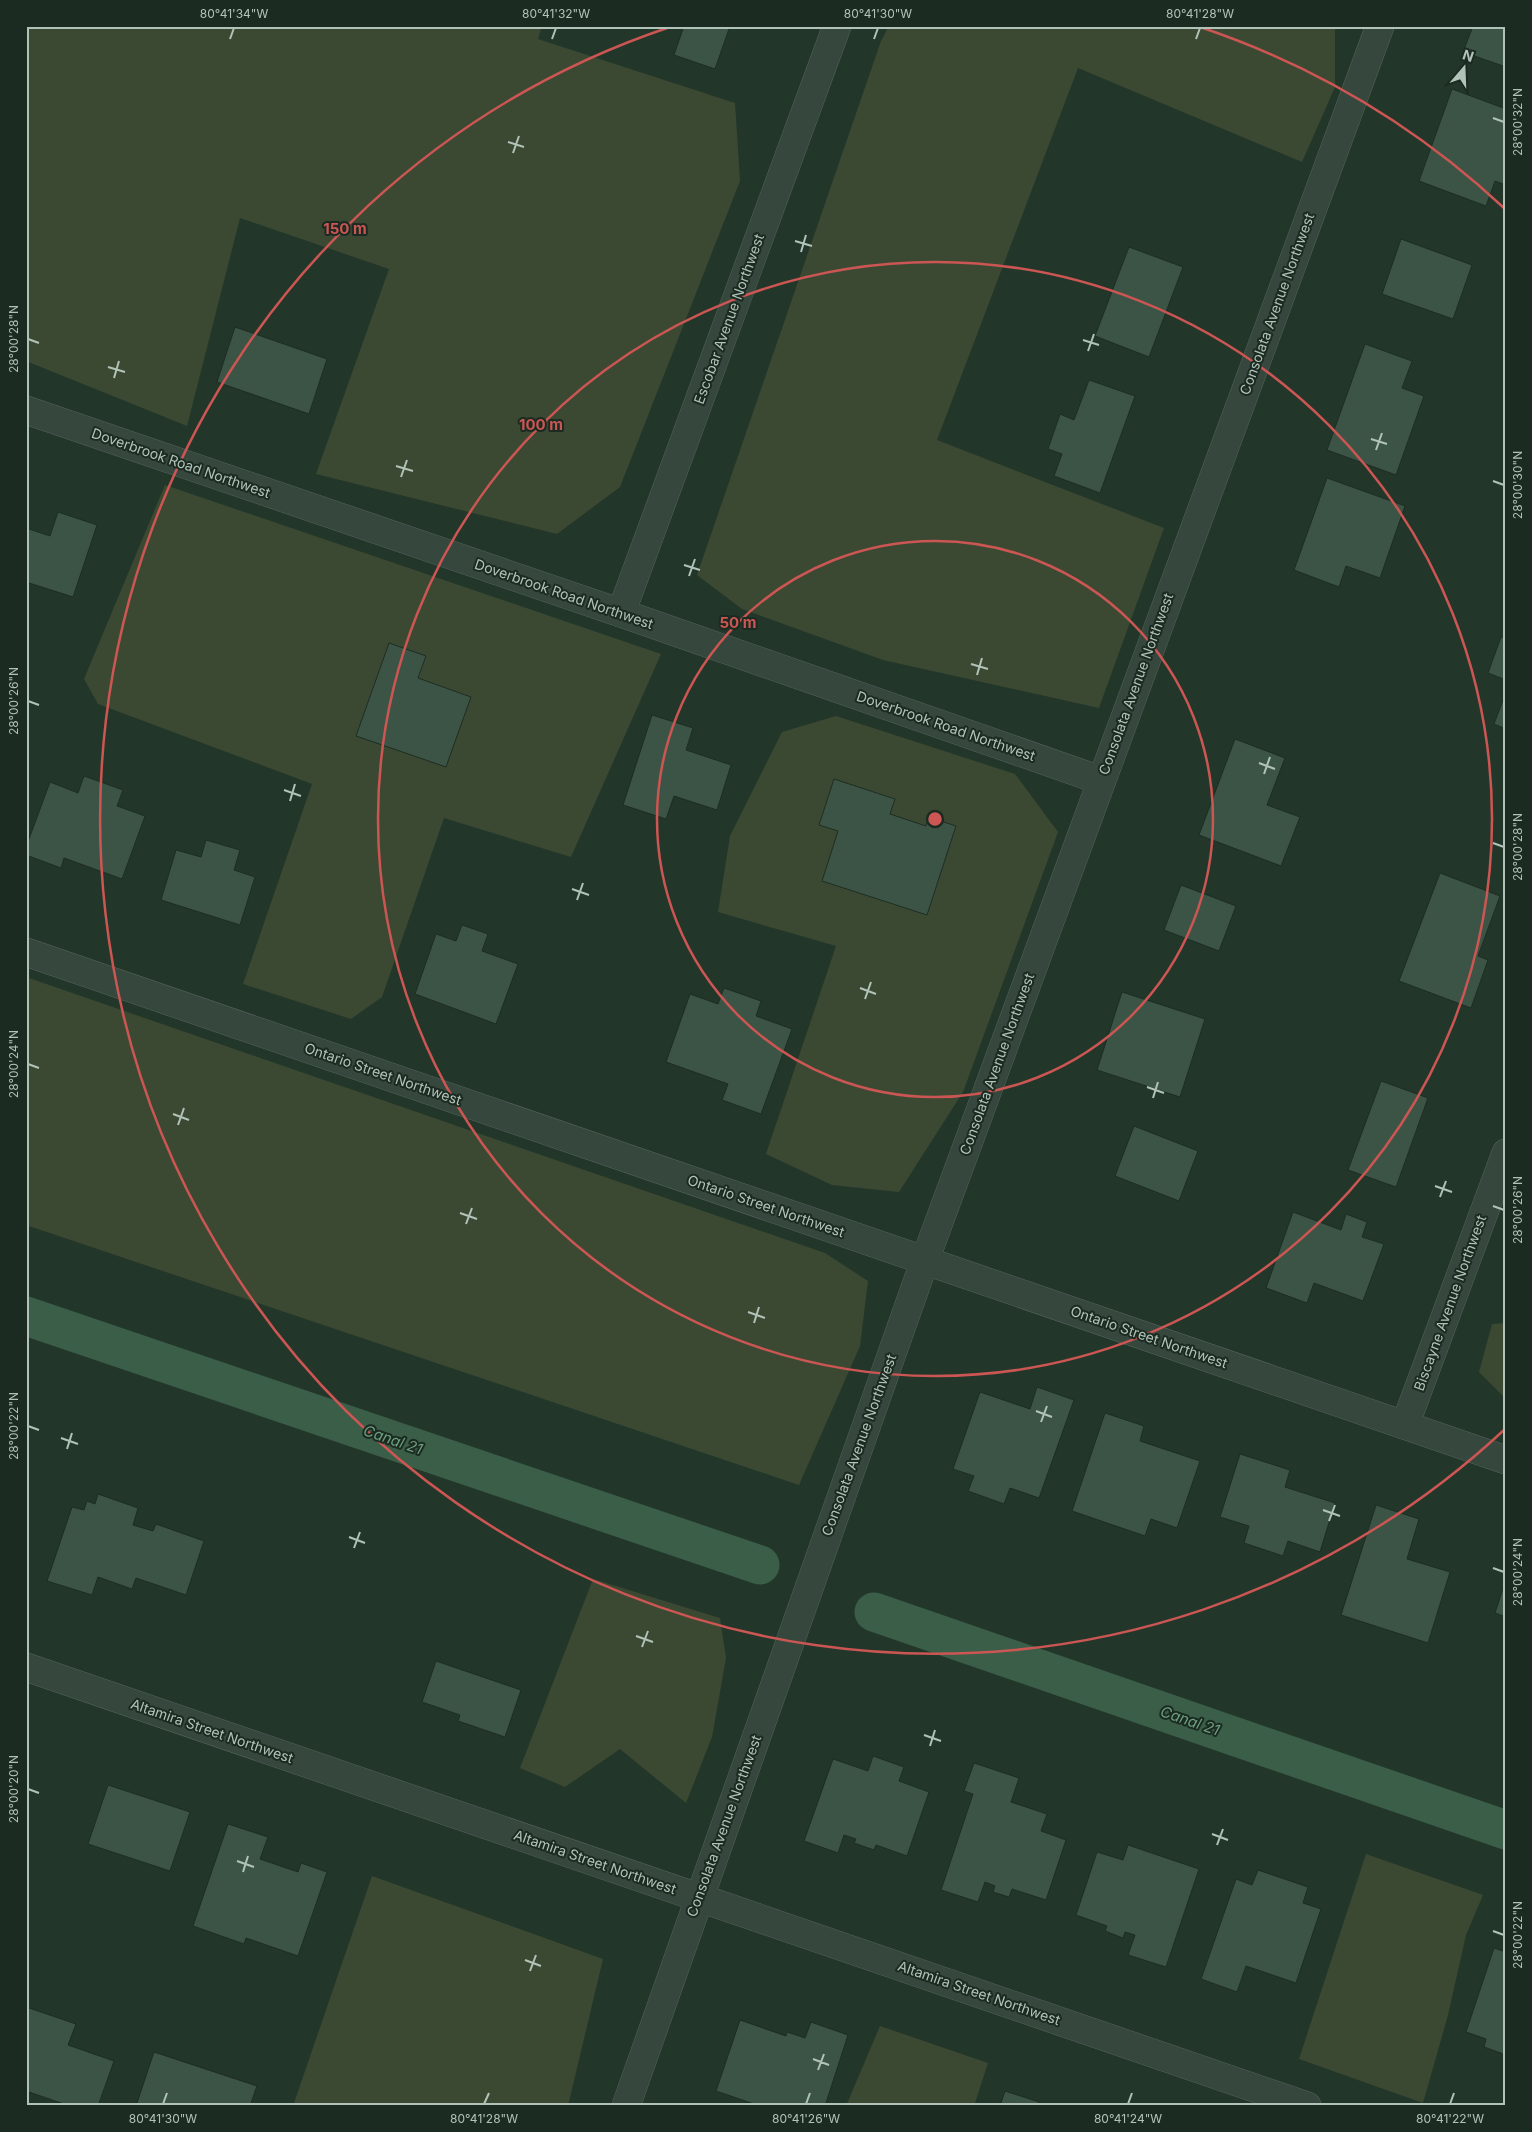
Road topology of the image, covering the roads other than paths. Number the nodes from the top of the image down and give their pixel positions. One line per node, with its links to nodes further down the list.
1 (837, 26): 4 (street, Escobar Avenue Northwest)
2 (1380, 26): 5 (street, Consolata Avenue Northwest)
3 (26, 410): 4 (street, Doverbrook Road Northwest)
4 (621, 613): 5 (street, Doverbrook Road Northwest)
5 (1100, 780): 8 (street, Consolata Avenue Northwest)
6 (26, 952): 8 (street, Ontario Street Northwest)
7 (1506, 1153): 9 (street, Biscayne Avenue Northwest)
8 (925, 1260): 9 (street, Ontario Street Northwest); 12 (street, Consolata Avenue Northwest)
9 (1405, 1425): 10 (street, Ontario Street Northwest)
10 (1506, 1460)
11 (26, 1667): 12 (street, Altamira Street Northwest)
12 (698, 1898): 13 (street, Consolata Avenue Northwest); 14 (street, Altamira Street Northwest)
13 (626, 2106)
14 (1307, 2106)

